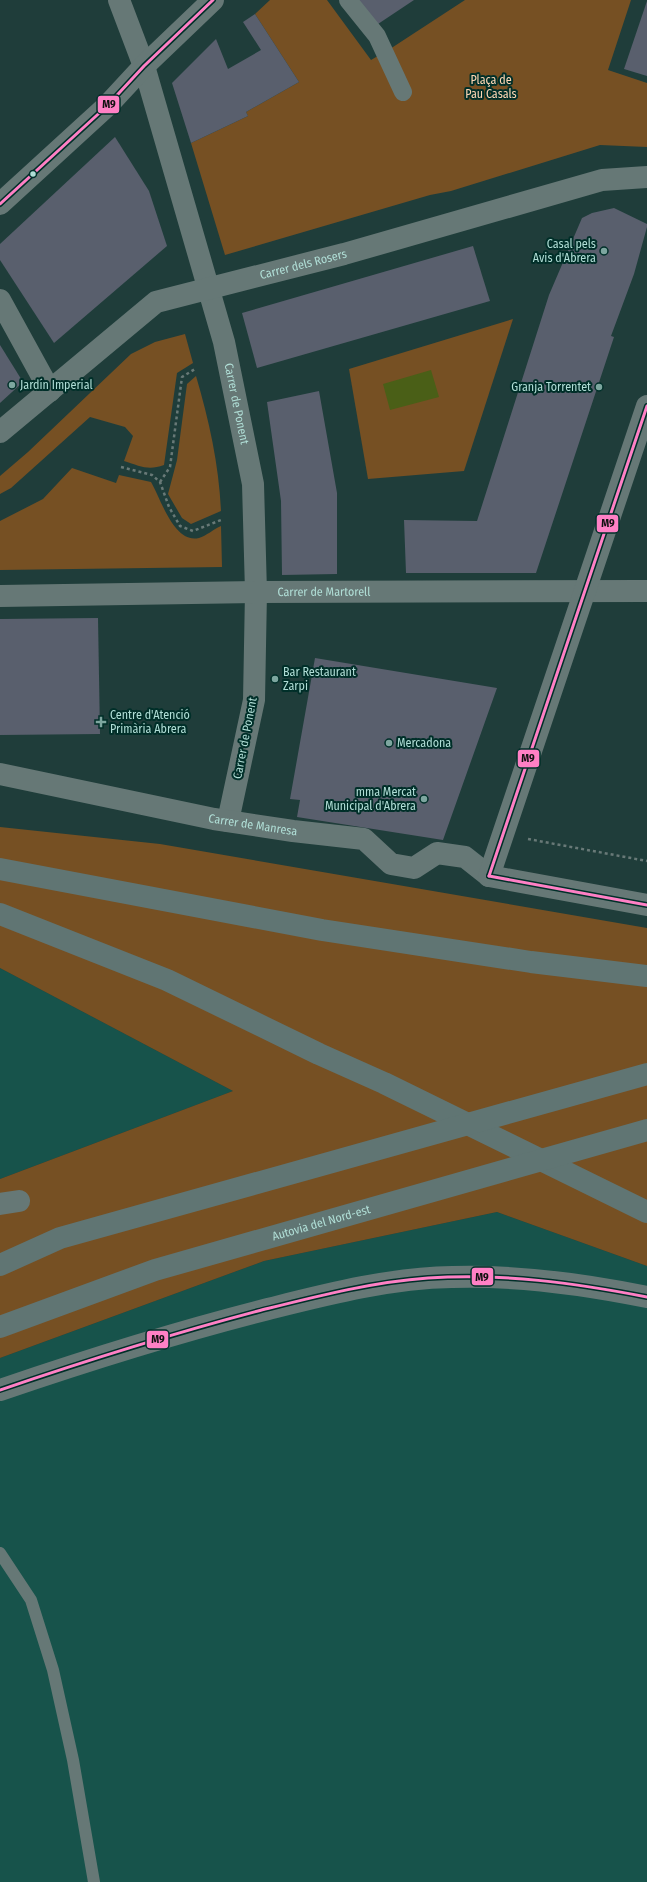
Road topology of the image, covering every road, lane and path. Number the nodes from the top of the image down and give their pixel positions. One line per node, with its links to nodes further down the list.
1 (119, 0): 4 (street, Carrer de Ponent)
2 (213, 0): 4 (street)
3 (348, 0): 5 (street)
4 (144, 66): 7 (street); 8 (street, Carrer de Ponent)
5 (403, 92)
6 (647, 177): 8 (street, Carrer dels Rosers)
7 (0, 204)
8 (209, 288): 11 (street, Carrer dels Rosers); 19 (street, Carrer de Ponent)
9 (0, 300): 11 (street)
10 (195, 369): 15 (path)
11 (50, 390): 13 (street, Carrer dels Rosers)
12 (647, 406): 17 (street)
13 (0, 432)
14 (121, 467): 15 (path)
15 (160, 482): 16 (path)
16 (221, 520)
17 (584, 591): 18 (street, Carrer de Martorell); 19 (street, Carrer de Martorell); 26 (street)
18 (647, 591)
19 (256, 592): 20 (street, Carrer de Martorell); 22 (street, Carrer de Ponent)
20 (0, 596)
21 (0, 774): 22 (street, Carrer de Manresa)
22 (228, 821): 26 (street, Carrer de Manresa)
23 (525, 838): 24 (path)
24 (647, 861)
25 (0, 869): 29 (highway)
26 (489, 876): 27 (street)
27 (647, 905)
28 (0, 914): 32 (highway)
29 (647, 976)
30 (647, 1074): 33 (highway)
31 (647, 1130): 37 (highway, Autovia del Nord-est)
32 (643, 1210)
33 (60, 1238): 34 (highway); 35 (highway)
34 (0, 1250)
35 (0, 1265)
36 (647, 1297): 38 (street)
37 (0, 1327)
38 (0, 1390)
39 (0, 1553): 40 (lane)
40 (94, 1882)

